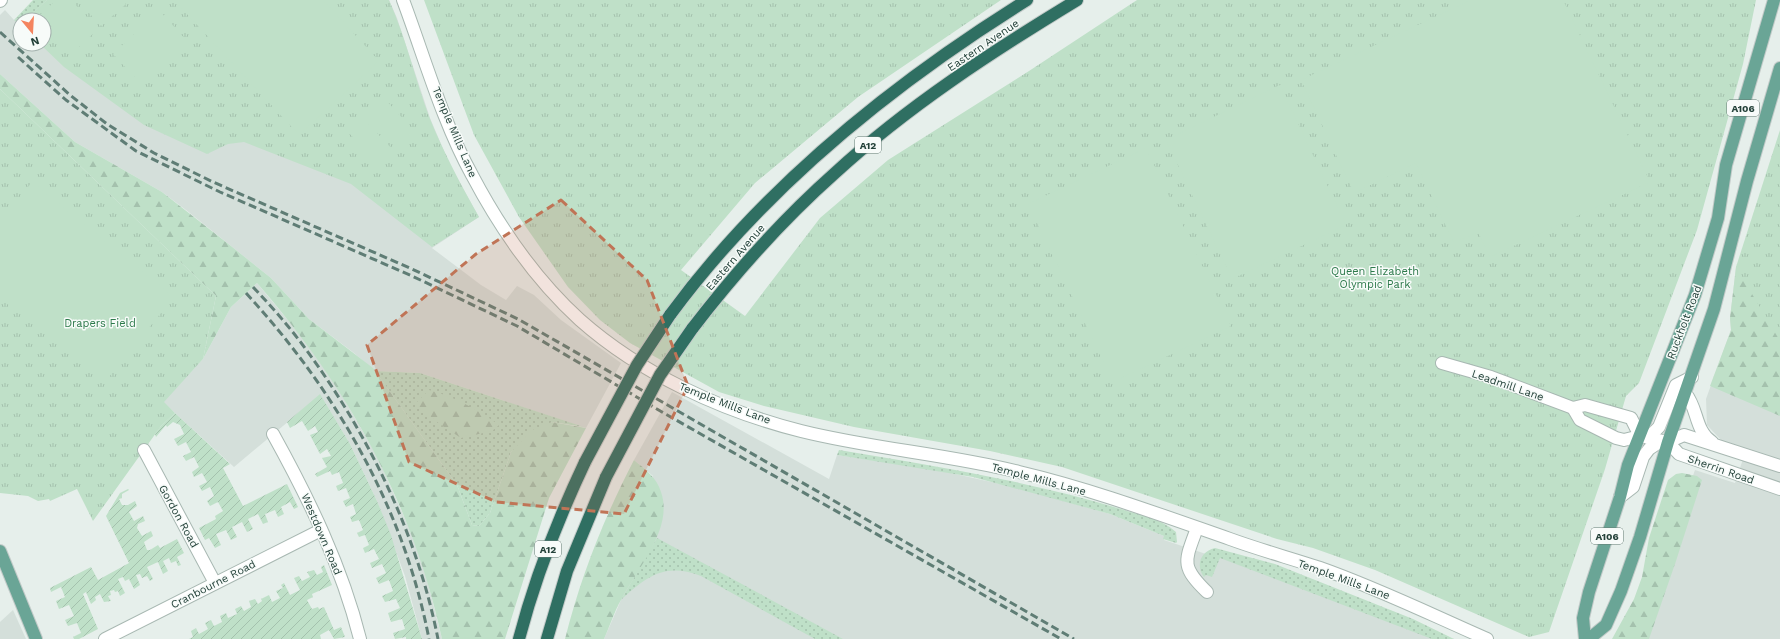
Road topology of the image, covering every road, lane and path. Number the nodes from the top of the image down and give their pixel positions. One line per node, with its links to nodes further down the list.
1 (403, 0): 18 (street, Temple Mills Lane)
2 (1027, 0): 26 (highway, Eastern Avenue / A12, bridge)
3 (1077, 0): 27 (highway, Eastern Avenue / A12, bridge)
4 (1774, 0): 11 (main road, Ruckholt Road / A106)
5 (1780, 68): 7 (main road, Ruckholt Road / A106)
6 (1442, 363): 9 (street, Leadmill Lane)
7 (1692, 377): 8 (main road, Ruckholt Road / A106); 11 (street)
8 (1686, 394): 12 (main road, Ruckholt Road / A106); 13 (street, Sherrin Road)
9 (1573, 408): 11 (street, Leadmill Lane); 11 (street, Leadmill Lane)
10 (274, 434): 19 (street, Westdown Road)
11 (1644, 437): 12 (street, Leadmill Lane); 17 (main road, Ruckholt Road / A106)
12 (1665, 442): 13 (street, Sherrin Road); 16 (street, Sherrin Road); 17 (street); 30 (main road, Ruckholt Road / A106)
13 (1714, 444): 15 (street, Sherrin Road)
14 (144, 450): 21 (street, Gordon Road)
15 (1780, 466)
16 (1780, 489)
17 (1620, 497): 29 (main road, Ruckholt Road / A106)
18 (1198, 528): 22 (street); 28 (street, Temple Mills Lane)
19 (321, 530): 21 (street, Cranbourne Road); 25 (street, Westdown Road)
20 (0, 551): 23 (main road)
21 (215, 583): 24 (street, Cranbourne Road)
22 (1207, 592)
23 (36, 639)
24 (105, 639)
25 (360, 639)
26 (519, 639)
27 (547, 639)
28 (1487, 639)
29 (1585, 639)
30 (1589, 639)

